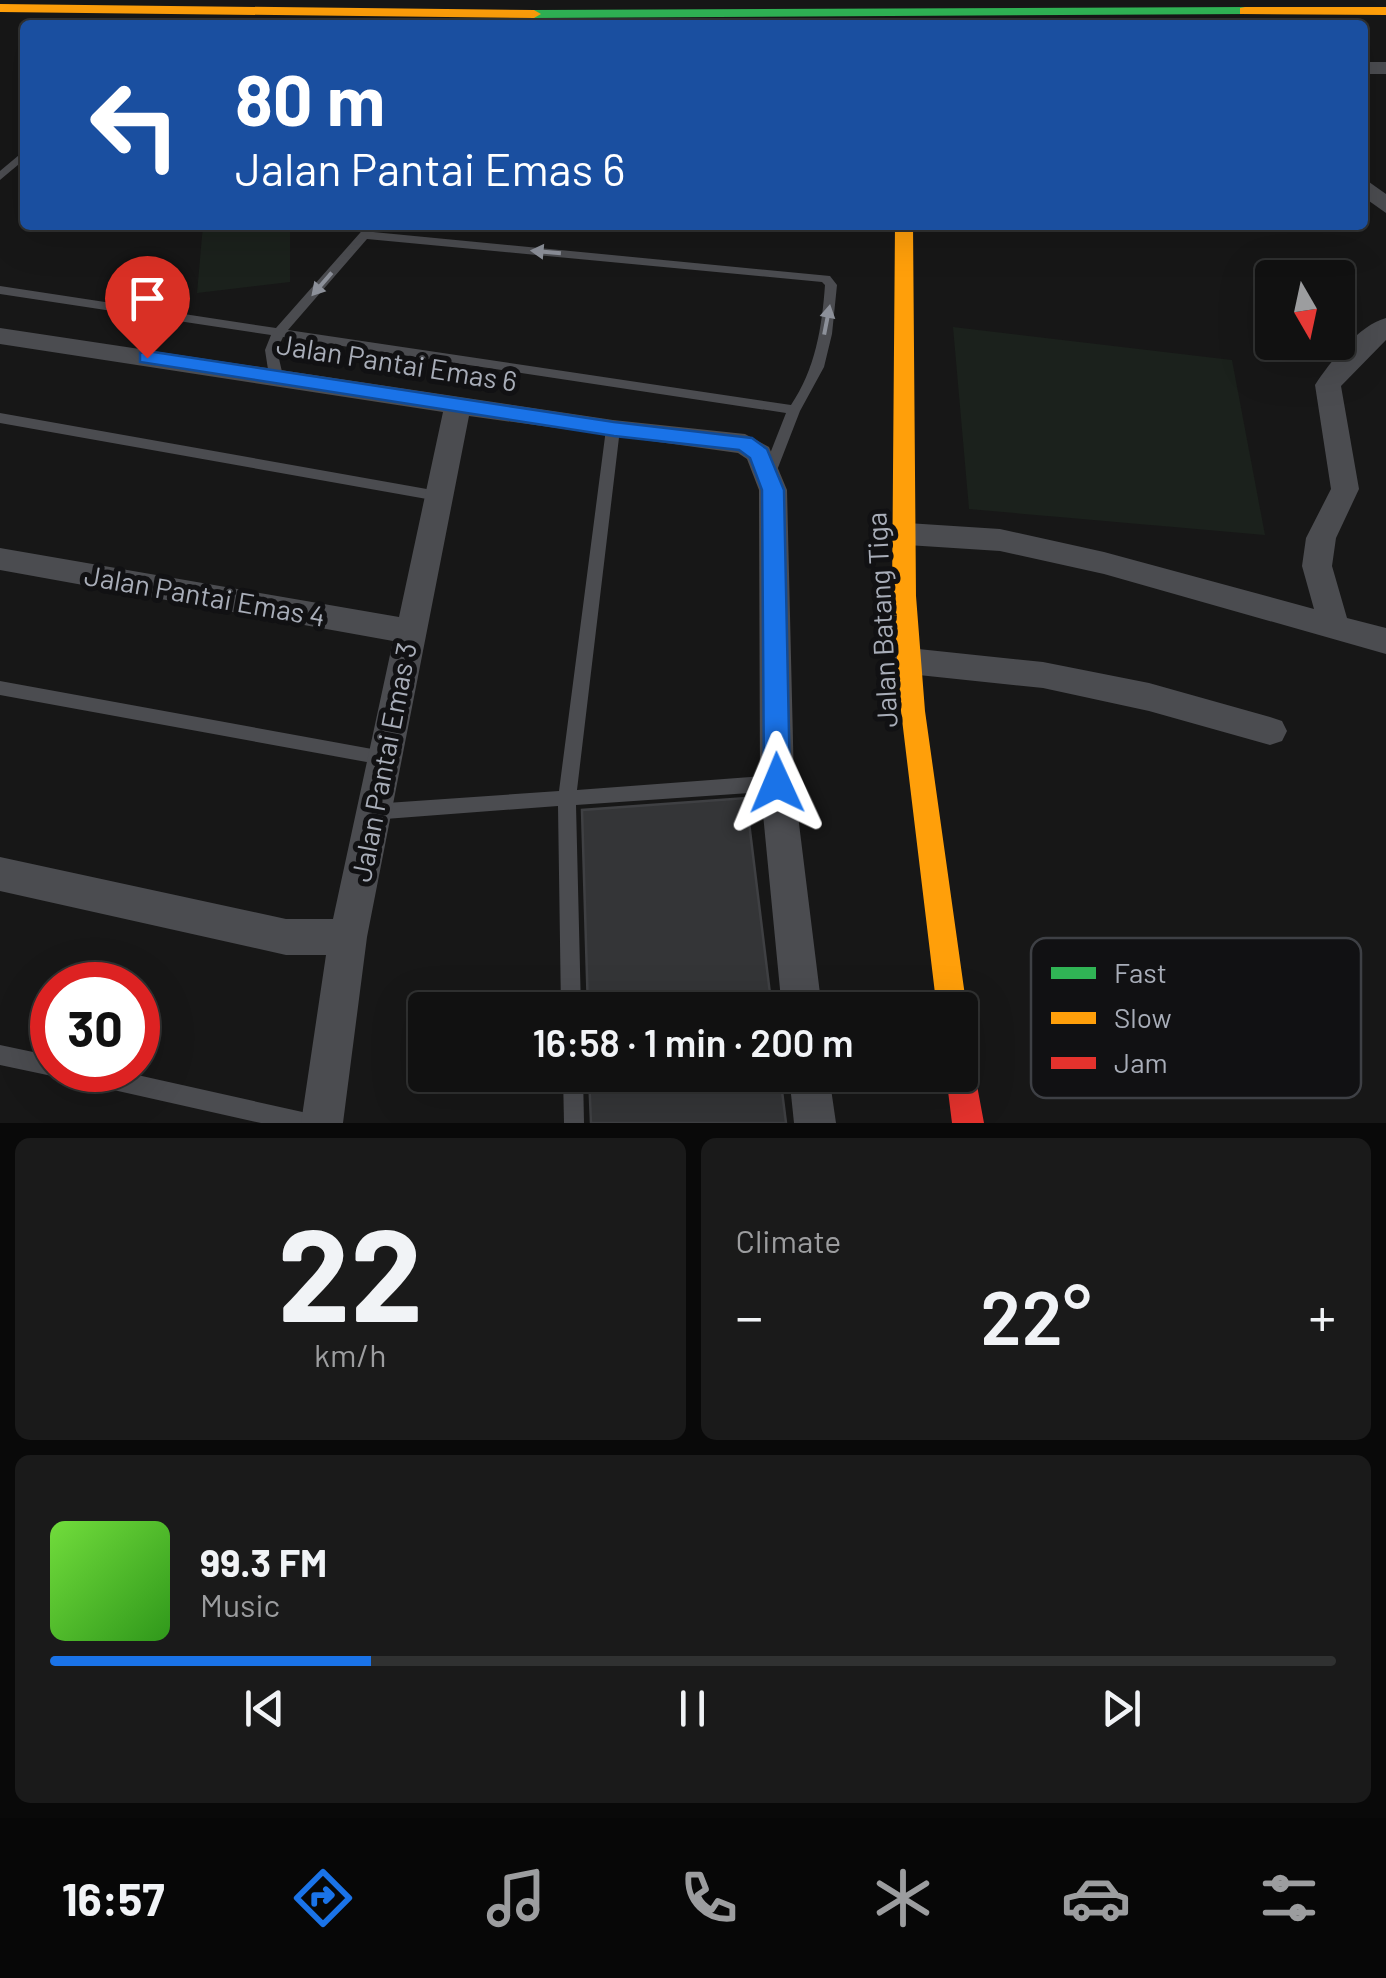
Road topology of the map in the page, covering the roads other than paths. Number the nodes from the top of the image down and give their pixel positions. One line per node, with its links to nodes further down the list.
1 (85, 4): 3 (main road); 4 (main road)
2 (1386, 5): 5 (main road)
3 (0, 8)
4 (258, 10): 6 (main road)
5 (981, 11): 7 (main road); 9 (main road)
6 (722, 13): 7 (main road); 8 (main road)
7 (891, 19)
8 (791, 20)
9 (956, 20)
10 (20, 158): 11 (lane)
11 (0, 177)
12 (369, 230): 16 (lane, one-way to 16); 20 (lane, one-way to 12)
13 (904, 230): 25 (main road, Jalan Batang Tiga)
14 (0, 290): 16 (lane)
15 (1386, 326): 27 (street)
16 (279, 332): 18 (lane); 20 (lane)
17 (0, 336): 18 (street, Jalan Pantai Emas 6)
18 (276, 376): 19 (street, Jalan Pantai Emas 6)
19 (458, 404): 22 (street, Jalan Pantai Emas 6); 24 (street, Jalan Pantai Emas 3)
20 (794, 410): 23 (lane)
21 (0, 418): 24 (lane)
22 (614, 429): 23 (street, Jalan Pantai Emas 6); 35 (lane)
23 (769, 474): 34 (street)
24 (438, 496): 28 (street, Jalan Pantai Emas 3)
25 (907, 534): 27 (street); 30 (main road, Jalan Batang Tiga)
26 (0, 558): 28 (street, Jalan Pantai Emas 4)
27 (1334, 626): 29 (street)
28 (410, 631): 33 (street, Jalan Pantai Emas 3)
29 (1386, 641)
30 (909, 661): 32 (street); 41 (main road, Jalan Batang Tiga)
31 (0, 688): 33 (lane)
32 (1270, 731)
33 (383, 758): 36 (street, Jalan Pantai Emas 3)
34 (777, 783): 35 (lane); 40 (street)
35 (567, 798): 36 (lane); 39 (lane)
36 (372, 812): 38 (street, Jalan Pantai Emas 3)
37 (0, 874): 38 (street)
38 (348, 937): 49 (street, Jalan Pantai Emas 3)
39 (572, 992)
40 (800, 992)
41 (950, 992)
42 (0, 1055): 43 (lane)
43 (30, 1061)
44 (160, 1090): 48 (lane)
45 (573, 1092): 50 (lane)
46 (812, 1092): 51 (street)
47 (964, 1092): 52 (main road)
48 (306, 1123)
49 (322, 1123)
50 (574, 1123)
51 (815, 1123)
52 (968, 1123)

